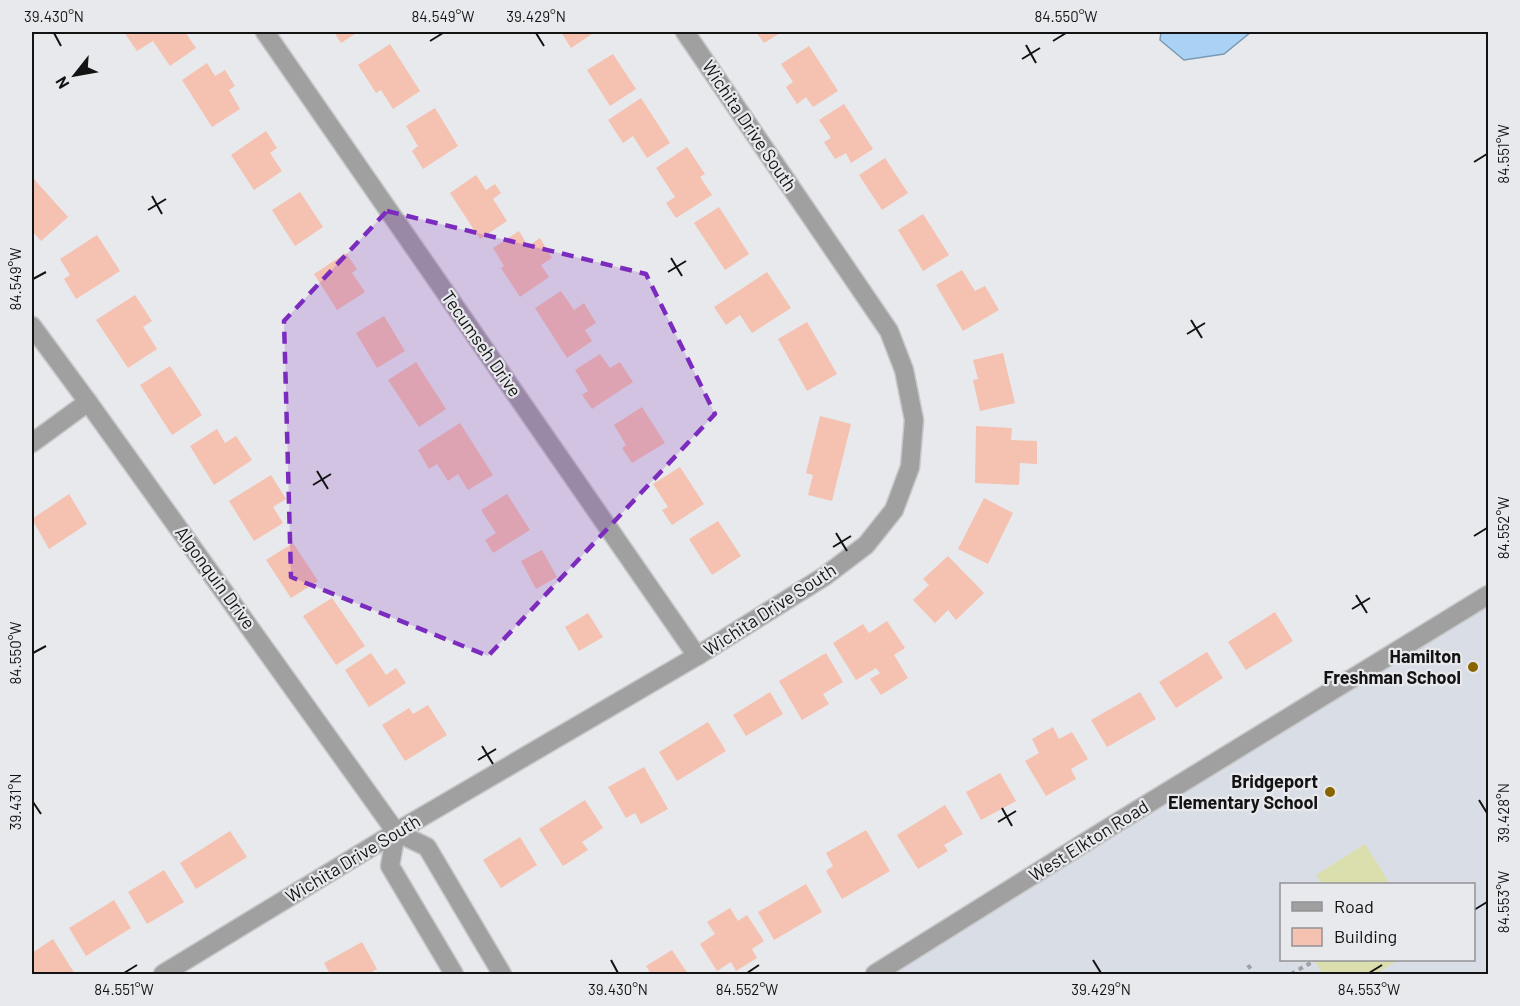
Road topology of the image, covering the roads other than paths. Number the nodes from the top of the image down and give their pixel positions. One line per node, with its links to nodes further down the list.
1 (265, 32): 7 (street, Tecumseh Drive)
2 (685, 32): 7 (street, Wichita Drive South)
3 (32, 326): 4 (street, Algonquin Drive)
4 (88, 402): 5 (street); 8 (street, Algonquin Drive)
5 (32, 443)
6 (1488, 595): 12 (street, West Elkton Road)
7 (698, 656): 8 (street, Wichita Drive South)
8 (396, 832): 9 (street, Wichita Drive South); 10 (street); 11 (street, Algonquin Drive)
9 (163, 975)
10 (454, 975)
11 (502, 975)
12 (875, 975)

